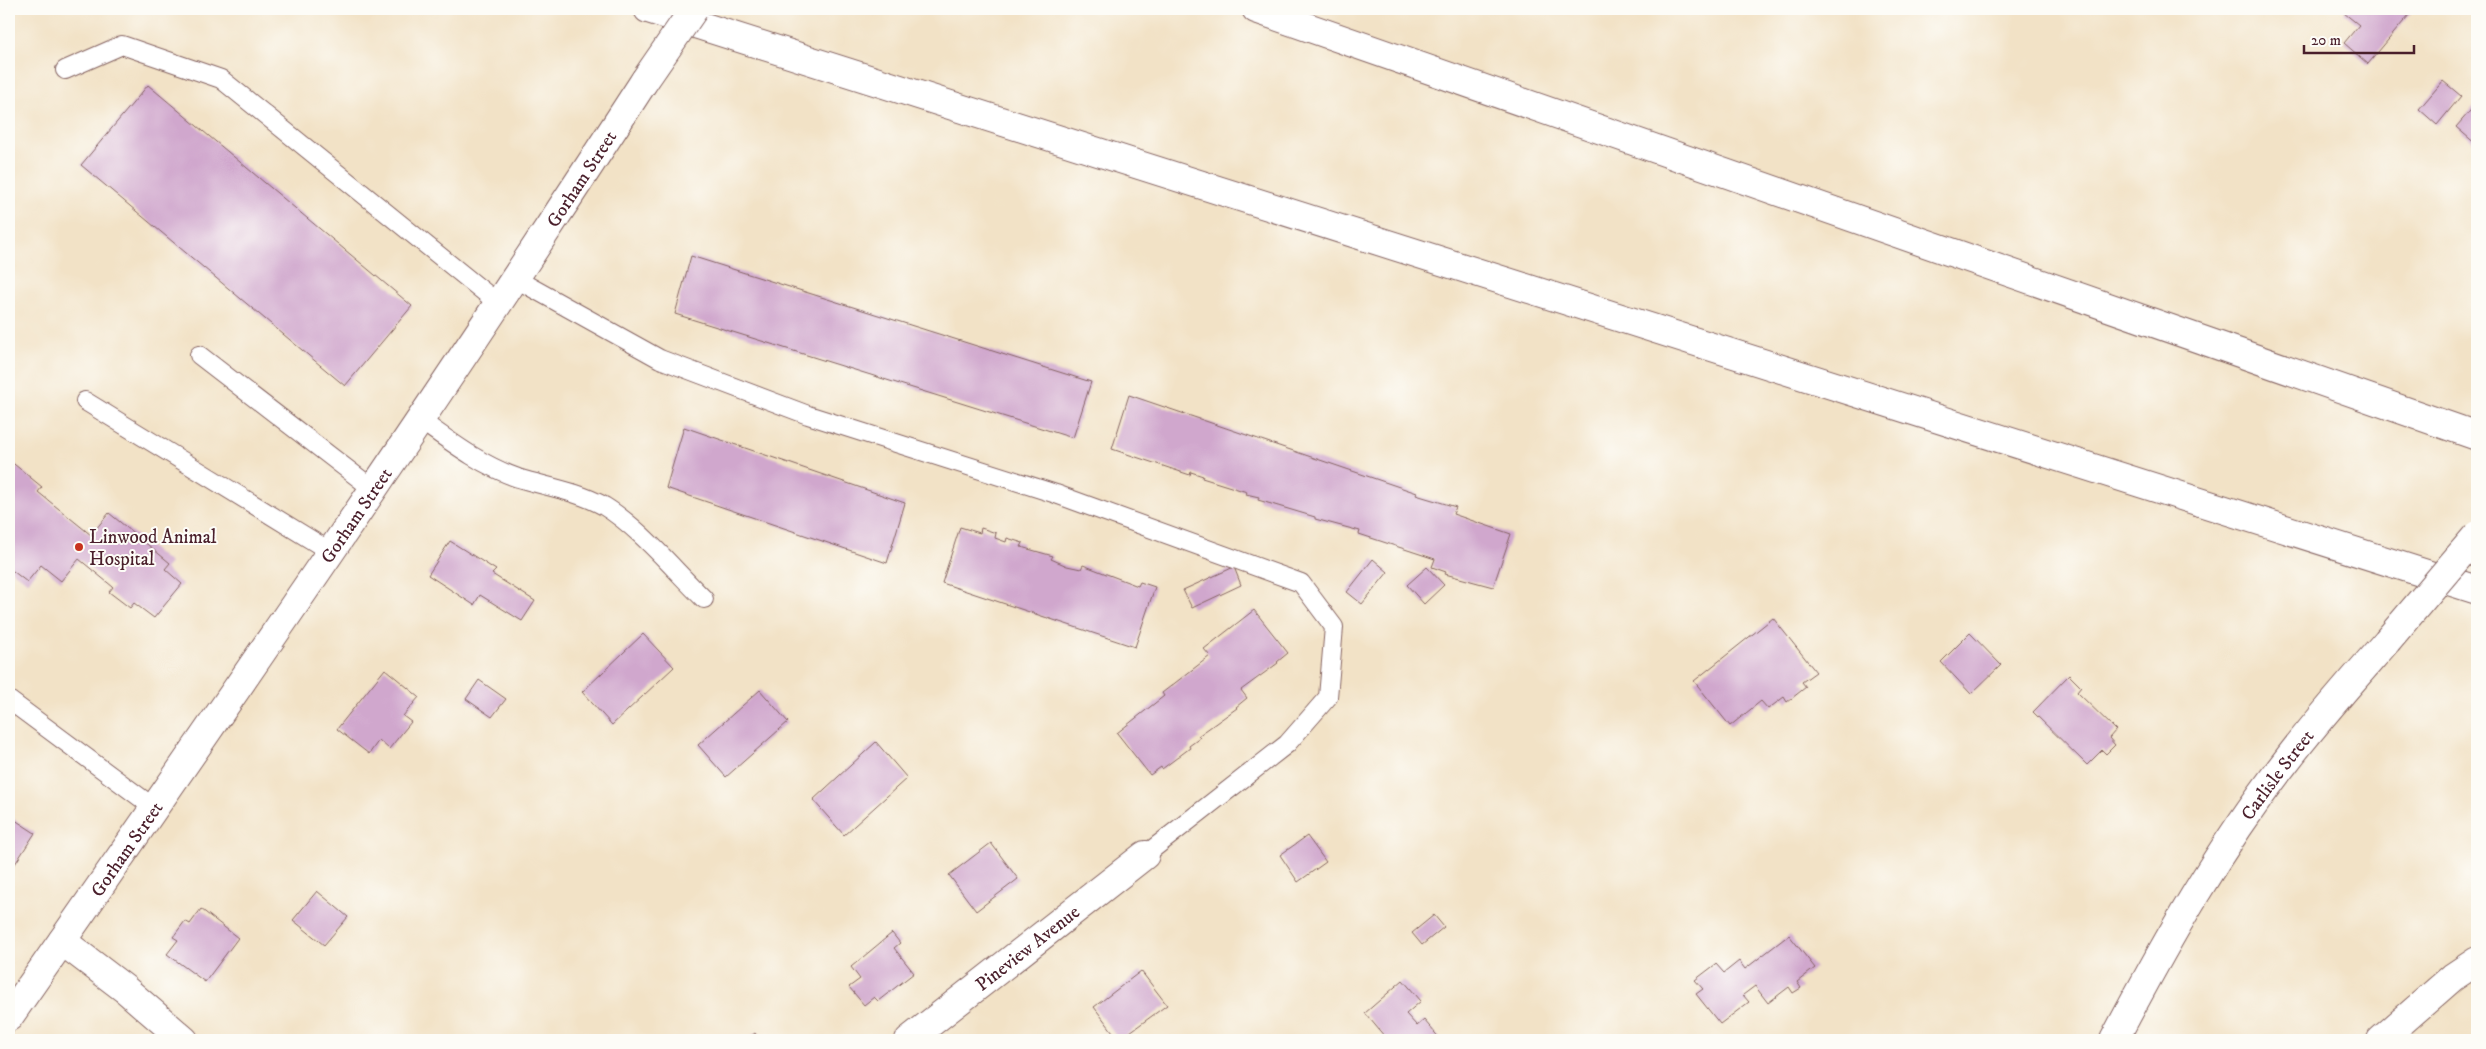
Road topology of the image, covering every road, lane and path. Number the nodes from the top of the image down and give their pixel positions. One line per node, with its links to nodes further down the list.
1 (648, 9): 14 (main road)
2 (694, 9): 5 (main road, Gorham Street, bridge)
3 (1256, 9): 10 (main road)
4 (66, 70): 6 (lane)
5 (516, 279): 6 (main road, Gorham Street); 18 (lane)
6 (499, 304): 9 (main road, Gorham Street)
7 (199, 356): 11 (lane)
8 (85, 401): 13 (lane)
9 (420, 420): 11 (main road, Gorham Street); 15 (lane)
10 (2477, 436)
11 (373, 489): 13 (main road, Gorham Street)
12 (2477, 536): 24 (main road, Carlisle Street, bridge)
13 (331, 552): 17 (main road, Gorham Street)
14 (2477, 590)
15 (704, 599)
16 (9, 700): 17 (lane)
17 (153, 807): 19 (main road, Gorham Street)
18 (1145, 855): 23 (main road, Pineview Avenue)
19 (62, 941): 21 (main road, Gorham Street); 22 (main road)
20 (2477, 961): 25 (main road)
21 (9, 1017)
22 (184, 1040)
23 (910, 1040)
24 (2114, 1040)
25 (2381, 1040)

